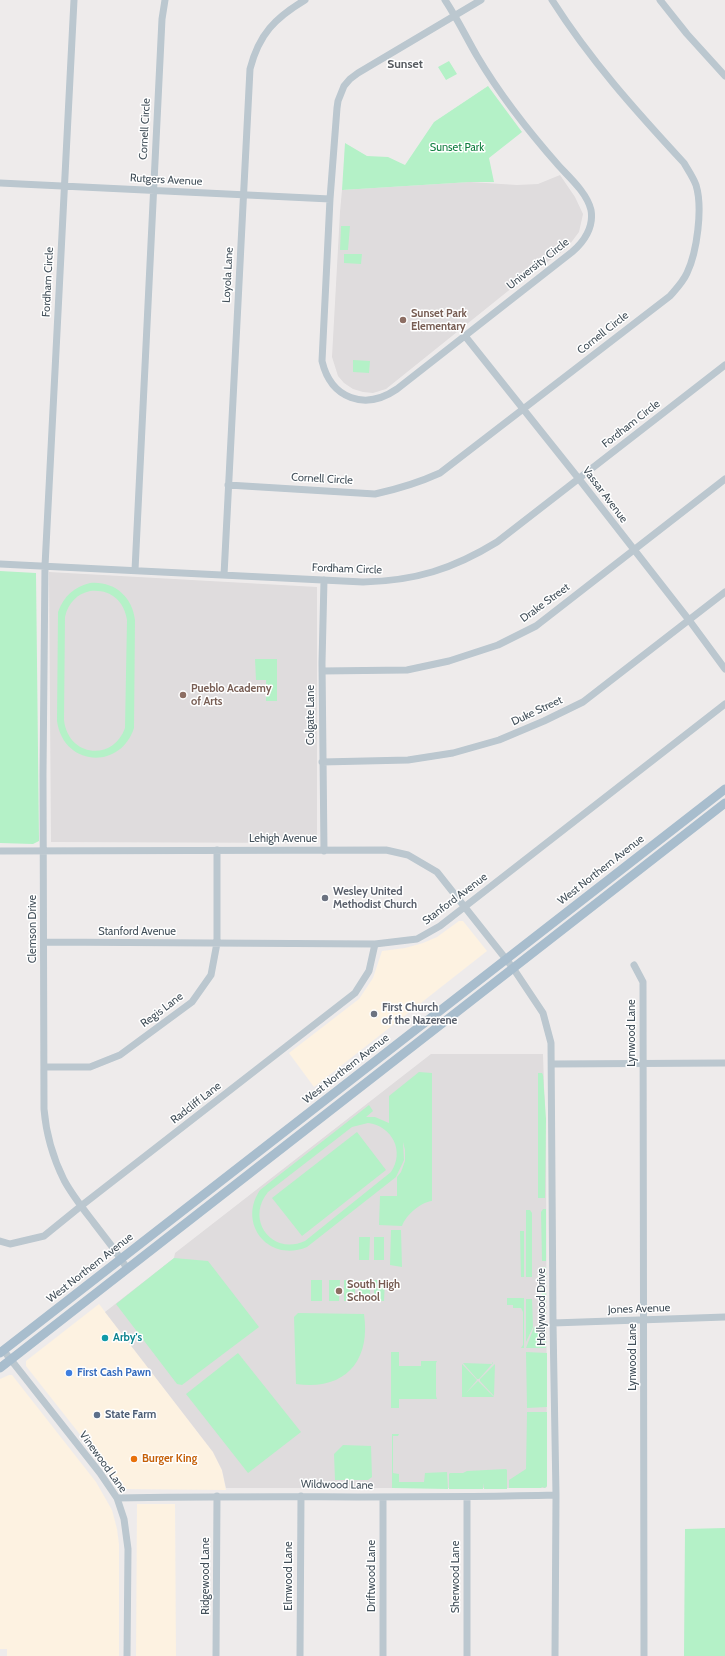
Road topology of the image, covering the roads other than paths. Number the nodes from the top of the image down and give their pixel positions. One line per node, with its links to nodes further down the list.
1 (74, 0): 11 (street, Fordham Circle)
2 (165, 0): 12 (street, Cornell Circle)
3 (305, 0): 13 (street, Loyola Lane)
4 (445, 0): 8 (street)
5 (481, 0): 8 (street)
6 (552, 0): 17 (street, Cornell Circle)
7 (660, 0): 9 (street)
8 (455, 16): 14 (street, University Circle); 15 (street, University Circle)
9 (725, 76)
10 (0, 183): 11 (street, Rutgers Avenue)
11 (64, 186): 12 (street, Rutgers Avenue); 23 (street, Fordham Circle)
12 (154, 190): 13 (street, Rutgers Avenue); 24 (street, Cornell Circle)
13 (242, 195): 14 (street, Rutgers Avenue); 20 (street, Loyola Lane)
14 (330, 199): 15 (street, University Circle)
15 (465, 336): 17 (street, Vassar Avenue)
16 (725, 365): 18 (street, Fordham Circle)
17 (523, 408): 18 (street, Vassar Avenue); 20 (street, Cornell Circle)
18 (579, 479): 21 (street, Vassar Avenue); 26 (street, Fordham Circle)
19 (725, 479): 21 (street, Drake Street)
20 (228, 485): 25 (street, Loyola Lane)
21 (633, 550): 28 (street, Vassar Avenue); 30 (street, Drake Street)
22 (0, 564): 23 (street, Fordham Circle)
23 (45, 566): 24 (street, Fordham Circle); 37 (street, Clemson Drive)
24 (135, 570): 25 (street, Fordham Circle)
25 (224, 575): 26 (street, Fordham Circle)
26 (324, 580): 30 (street, Colgate Lane)
27 (725, 592): 28 (street, Duke Street)
28 (689, 620): 29 (street, Vassar Avenue); 32 (street, Duke Street)
29 (725, 669)
30 (322, 671): 32 (street, Colgate Lane)
31 (725, 704): 39 (street, Stanford Avenue)
32 (322, 762): 38 (street, Colgate Lane)
33 (725, 788): 43 (main road, West Northern Avenue)
34 (725, 803): 45 (main road, West Northern Avenue)
35 (217, 850): 37 (street, Lehigh Avenue); 38 (street, Lehigh Avenue); 41 (street, Regis Lane)
36 (0, 851): 37 (street, Lehigh Avenue)
37 (45, 851): 40 (street, Clemson Drive)
38 (324, 851): 39 (street, Lehigh Avenue)
39 (464, 907): 42 (street, Stanford Avenue); 43 (street, Lehigh Avenue)
40 (44, 942): 41 (street, Stanford Avenue); 49 (street, Clemson Drive)
41 (217, 943): 42 (street, Stanford Avenue); 49 (street, Regis Lane)
42 (375, 944): 50 (street, Radcliff Lane)
43 (507, 960): 45 (street, Lehigh Avenue); 52 (main road, West Northern Avenue)
44 (634, 965): 48 (street, Lynwood Lane)
45 (513, 968): 47 (street, Hollywood Drive); 53 (main road, West Northern Avenue)
46 (725, 1063): 48 (street)
47 (552, 1064): 48 (street); 56 (street, Hollywood Drive)
48 (643, 1064): 55 (street, Lynwood Lane)
49 (44, 1067): 50 (street, Clemson Drive)
50 (81, 1206): 51 (street, Radcliff Lane); 52 (street, Clemson Drive)
51 (0, 1240)
52 (121, 1259): 53 (street, Clemson Drive); 57 (main road, West Northern Avenue)
53 (127, 1268): 58 (main road, West Northern Avenue)
54 (725, 1317): 55 (street, Jones Avenue)
55 (644, 1320): 56 (street, Jones Avenue); 72 (street, Lynwood Lane)
56 (553, 1322): 60 (street, Hollywood Drive)
57 (2, 1352): 58 (street, Vinewood Lane)
58 (11, 1358): 59 (main road, West Northern Avenue); 65 (street, Vinewood Lane)
59 (0, 1368)
60 (556, 1495): 64 (street, Wildwood Lane); 71 (street, Hollywood Drive)
61 (217, 1496): 62 (street, Wildwood Lane); 65 (street, Wildwood Lane); 67 (street, Ridgewood Lane)
62 (301, 1496): 63 (street, Wildwood Lane); 68 (street, Elmwood Lane)
63 (382, 1497): 64 (street, Wildwood Lane); 69 (street, Driftwood Lane)
64 (467, 1497): 70 (street, Sherwood Lane)
65 (117, 1498): 66 (street, Vinewood Lane)
66 (127, 1656)
67 (216, 1656)
68 (300, 1656)
69 (383, 1656)
70 (467, 1656)
71 (555, 1656)
72 (644, 1656)

